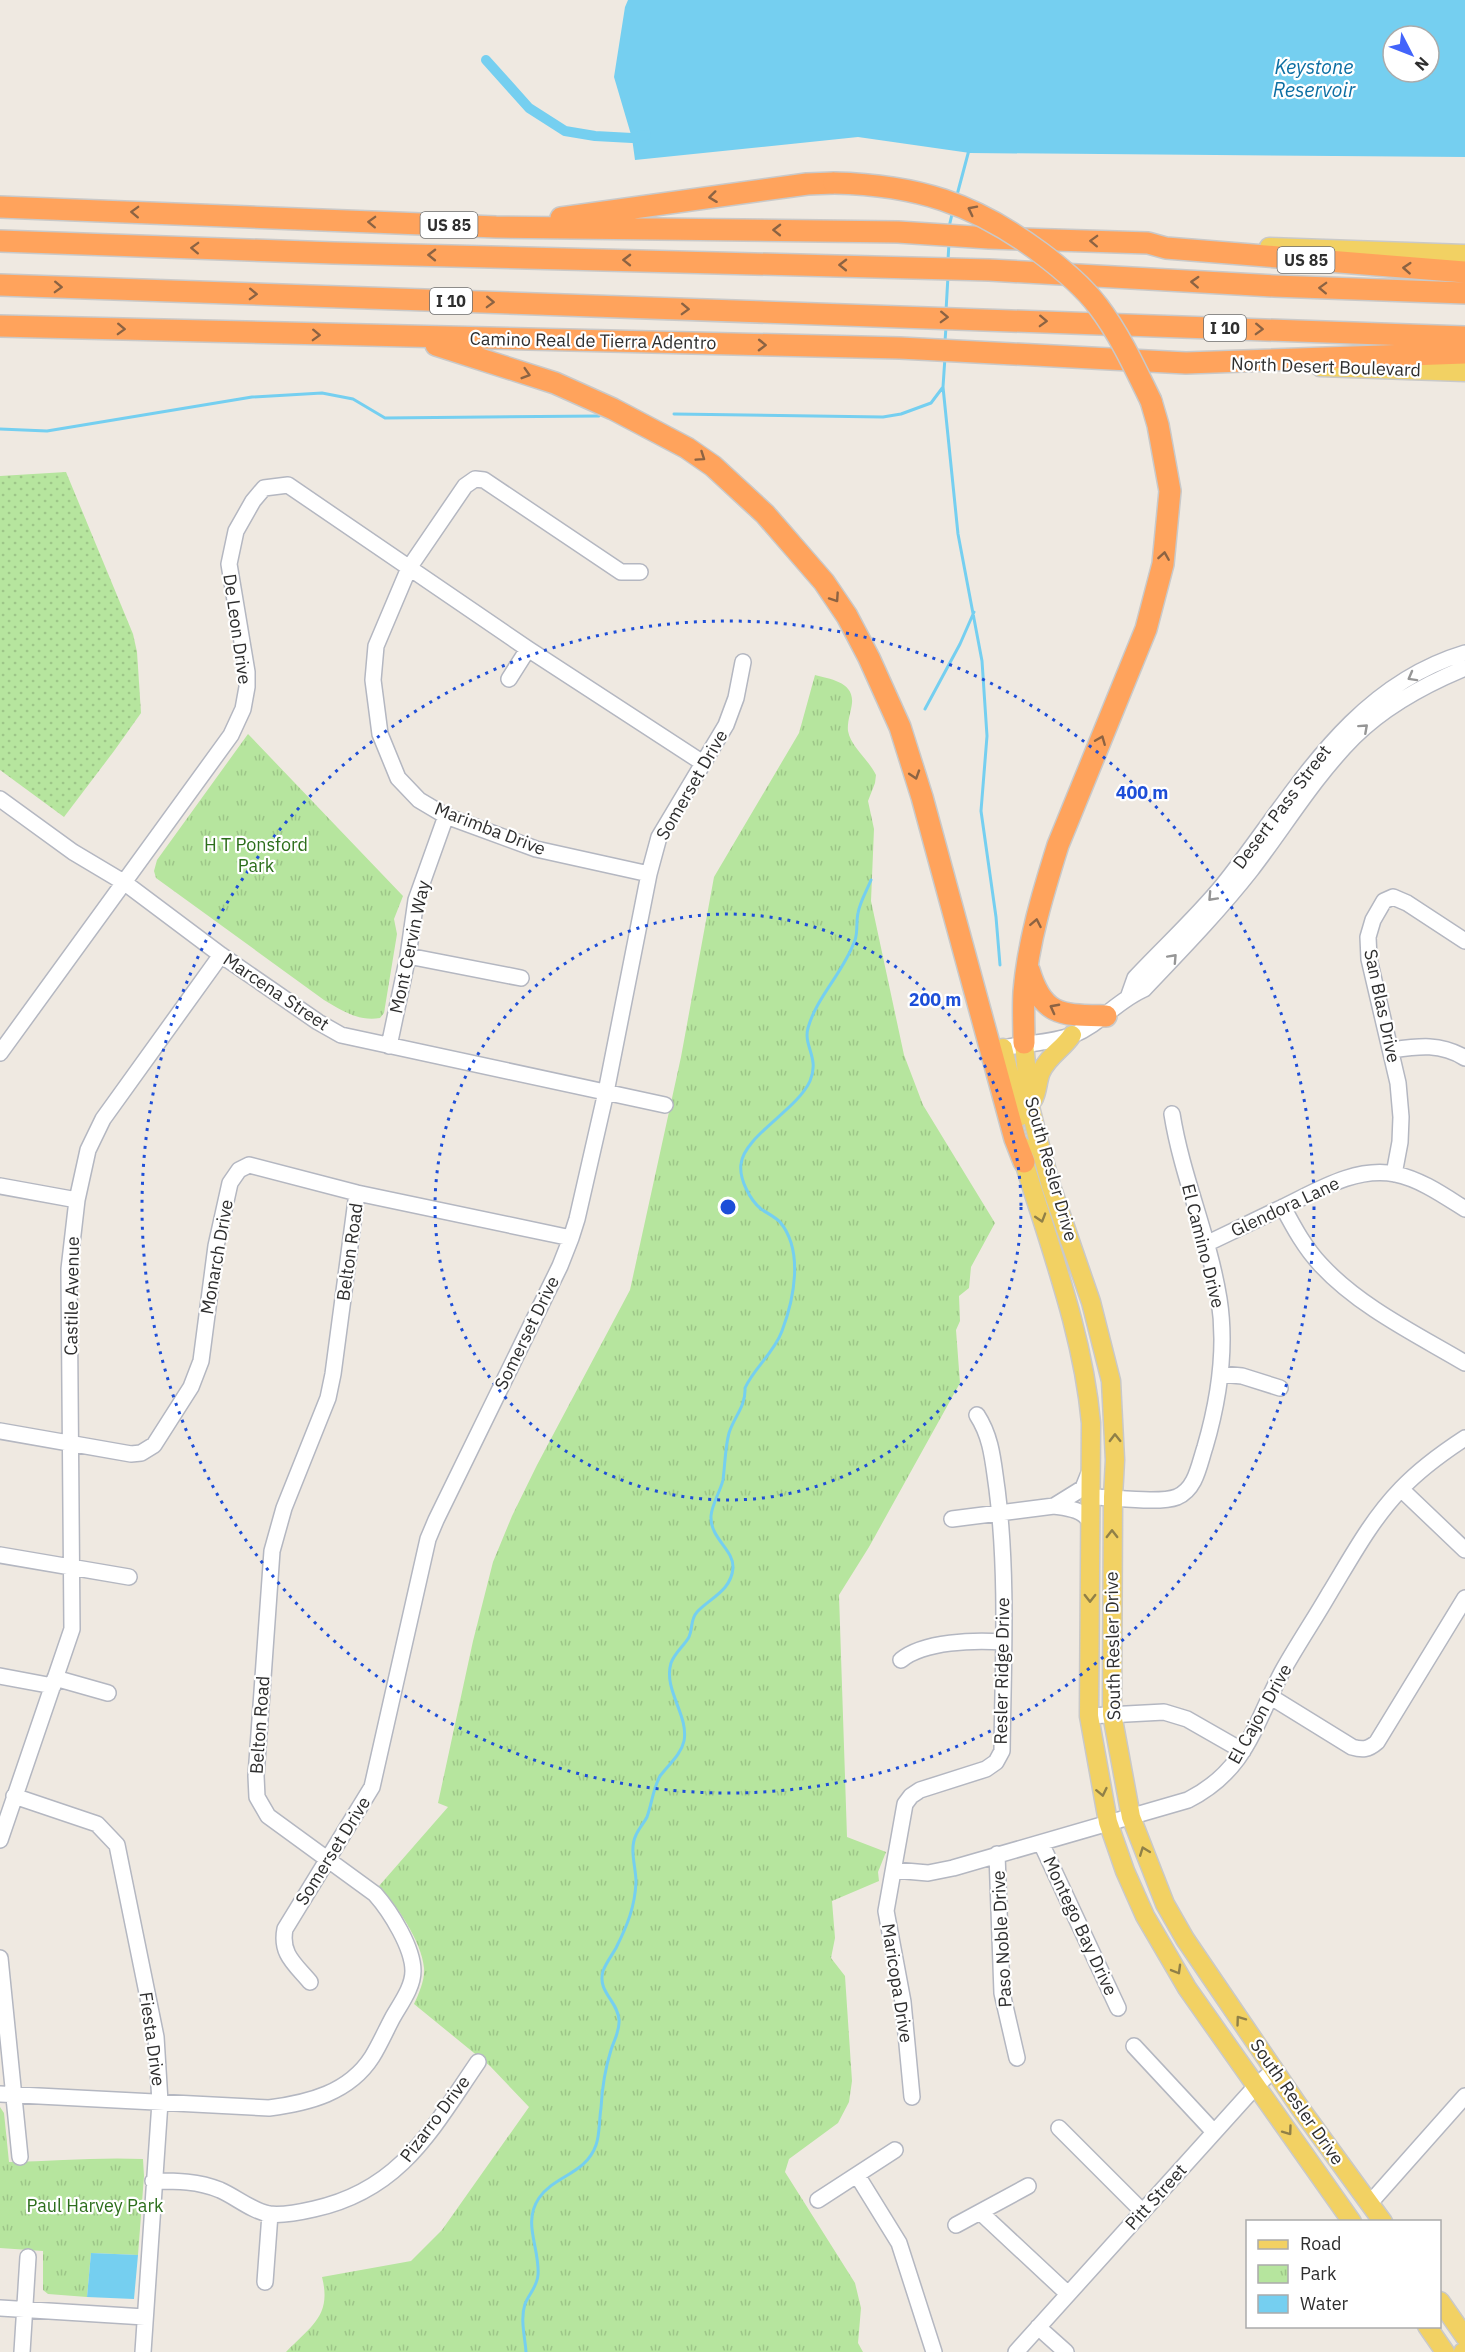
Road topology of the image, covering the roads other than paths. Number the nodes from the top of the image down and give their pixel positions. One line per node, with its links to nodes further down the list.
1 (0, 207): 2 (highway, US 85, one-way to 1)
2 (496, 227): 4 (highway, US 85, one-way to 2); 32 (highway, one-way to 2, bridge)
3 (0, 241): 8 (highway, one-way to 3)
4 (1148, 243): 5 (main road); 6 (highway, US 85, one-way to 4)
5 (1465, 254)
6 (1465, 272)
7 (0, 285): 11 (highway, I 10, one-way to 11)
8 (1465, 292)
9 (0, 326): 10 (highway, Camino Real de Tierra Adentro, one-way to 10)
10 (410, 337): 13 (highway, Camino Real de Tierra Adentro, one-way to 13); 26 (highway, one-way to 26)
11 (1465, 337)
12 (1465, 353): 13 (highway, Camino Real de Tierra Adentro)
13 (1186, 363): 14 (main road, North Desert Boulevard)
14 (1465, 372)
15 (409, 568): 16 (street, Marimba Drive); 17 (street, De Leon Drive); 24 (street, Marimba Drive); 28 (street, De Leon Drive)
16 (640, 572)
17 (528, 649): 21 (street); 22 (street, De Leon Drive)
18 (1465, 653): 25 (street, Desert Pass Street, one-way to 25)
19 (743, 662): 22 (street, Somerset Drive)
20 (1465, 668): 25 (street, Desert Pass Street, one-way to 20)
21 (509, 679)
22 (703, 764): 27 (street, Somerset Drive)
23 (0, 799): 28 (street, Marcena Street)
24 (446, 816): 27 (street, Marimba Drive); 31 (street, Mont Cervin Way)
25 (1261, 847): 34 (street, Desert Pass Street)
26 (941, 867): 38 (highway); 46 (highway)
27 (649, 874): 42 (street, Somerset Drive)
28 (125, 883): 30 (street, Marcena Street); 40 (street, De Leon Drive)
29 (1465, 941): 39 (street, San Blas Drive)
30 (221, 955): 37 (street, Marcena Street); 50 (street, Castile Avenue)
31 (408, 956): 33 (street); 37 (street, Mont Cervin Way)
32 (1028, 966): 34 (highway, one-way to 32); 36 (highway)
33 (521, 978)
34 (1106, 1016): 35 (street, Desert Pass Street)
35 (1072, 1035): 36 (street, Desert Pass Street); 44 (main road)
36 (1024, 1043): 38 (street, Desert Pass Street); 44 (main road, South Resler Drive)
37 (389, 1046): 42 (street, Marcena Street)
38 (1003, 1048): 46 (main road, South Resler Drive)
39 (1392, 1050): 41 (street); 47 (street, San Blas Drive)
40 (0, 1053)
41 (1465, 1058)
42 (606, 1092): 43 (street, Marcena Street); 53 (street, Somerset Drive)
43 (665, 1105)
44 (1030, 1107): 65 (main road, South Resler Drive, one-way to 44)
45 (1172, 1114): 54 (street, El Camino Drive)
46 (1023, 1162): 62 (main road, South Resler Drive, one-way to 62)
47 (1394, 1174): 51 (street, Glendora Lane); 52 (street, Glendora Lane)
48 (0, 1186): 50 (street)
49 (357, 1193): 53 (street, Monarch Drive); 61 (street, Monarch Drive); 90 (street, Belton Road)
50 (77, 1200): 61 (street, Castile Avenue)
51 (1283, 1207): 54 (street, Glendora Lane); 55 (street)
52 (1465, 1209)
53 (571, 1238): 90 (street, Somerset Drive)
54 (1206, 1244): 56 (street, El Camino Drive)
55 (1465, 1363)
56 (1221, 1374): 57 (street); 65 (street, El Camino Drive)
57 (1280, 1388)
58 (977, 1415): 67 (street, Resler Ridge Drive)
59 (0, 1431): 61 (street, Monarch Drive)
60 (1465, 1438): 63 (street, El Cajon Drive)
61 (72, 1443): 72 (street, Castile Avenue)
62 (1090, 1470): 64 (main road, South Resler Drive); 66 (street)
63 (1401, 1490): 70 (street); 80 (street, El Cajon Drive)
64 (1090, 1497): 65 (street, El Camino Drive); 69 (main road, South Resler Drive)
65 (1113, 1497): 81 (main road, South Resler Drive, one-way to 65)
66 (1054, 1506): 67 (street); 69 (street)
67 (1000, 1513): 68 (street); 75 (street, Resler Ridge Drive)
68 (952, 1519)
69 (1090, 1522): 82 (main road, South Resler Drive, one-way to 82)
70 (1465, 1550)
71 (0, 1555): 72 (street)
72 (73, 1568): 73 (street); 78 (street, Castile Avenue)
73 (129, 1577)
74 (1465, 1598): 80 (street)
75 (1003, 1642): 76 (street); 91 (street, Resler Ridge Drive)
76 (901, 1660)
77 (0, 1676): 78 (street)
78 (54, 1682): 79 (street); 84 (street, Castile Avenue)
79 (108, 1693)
80 (1271, 1697): 83 (street, El Cajon Drive)
81 (1112, 1714): 82 (street); 83 (street); 85 (main road, South Resler Drive)
82 (1089, 1716): 86 (main road, South Resler Drive, one-way to 86)
83 (1243, 1751): 85 (street, El Cajon Drive)
84 (14, 1796): 87 (street, Castile Avenue); 103 (street, Fiesta Drive)
85 (1131, 1816): 86 (street, El Cajon Drive); 98 (main road, South Resler Drive, one-way to 85)
86 (1108, 1822): 88 (street, El Cajon Drive); 99 (main road, South Resler Drive, one-way to 99)
87 (0, 1840)
88 (1041, 1843): 89 (street, El Cajon Drive); 94 (street, Montego Bay Drive)
89 (997, 1854): 91 (street, El Cajon Drive); 96 (street, Paso Noble Drive)
90 (327, 1859): 93 (street, Somerset Drive); 103 (street, Belton Road)
91 (894, 1870): 102 (street, Maricopa Drive)
92 (0, 1958): 100 (street)
93 (310, 1982)
94 (1118, 2008)
95 (1134, 2046): 105 (street)
96 (1017, 2058)
97 (478, 2062): 116 (street, Pizarro Drive)
98 (1275, 2069): 99 (street, Pitt Street); 113 (main road, South Resler Drive)
99 (1256, 2086): 105 (street, Pitt Street); 108 (main road, South Resler Drive, one-way to 108)
100 (6, 2094): 103 (street, Belton Road); 107 (street)
101 (1465, 2096): 113 (street)
102 (912, 2097)
103 (160, 2102): 110 (street, Fiesta Drive)
104 (1059, 2128): 115 (street)
105 (1214, 2132): 115 (street, Pitt Street)
106 (895, 2150): 109 (street)
107 (20, 2157)
108 (1309, 2160): 113 (main road); 117 (main road, South Resler Drive)
109 (857, 2175): 112 (street); 132 (street)
110 (153, 2181): 116 (street, Pizarro Drive); 126 (street, Fiesta Drive)
111 (1028, 2186): 114 (street)
112 (818, 2200)
113 (1370, 2203): 118 (main road, South Resler Drive)
114 (980, 2212): 119 (street); 122 (street)
115 (1143, 2212): 122 (street, Pitt Street)
116 (270, 2214): 121 (street)
117 (1351, 2220)
118 (1382, 2220)
119 (956, 2225)
120 (28, 2257): 125 (street)
121 (265, 2282)
122 (1068, 2294): 127 (street, Pitt Street)
123 (1441, 2302): 129 (main road)
124 (0, 2308): 125 (street)
125 (25, 2309): 126 (street); 130 (street)
126 (145, 2317): 131 (street, Fiesta Drive)
127 (1038, 2327): 133 (street, Pitt Street); 134 (street)
128 (1427, 2328): 135 (main road)
129 (1465, 2337)
130 (22, 2352)
131 (143, 2352)
132 (934, 2352)
133 (1016, 2352)
134 (1066, 2352)
135 (1445, 2352)

